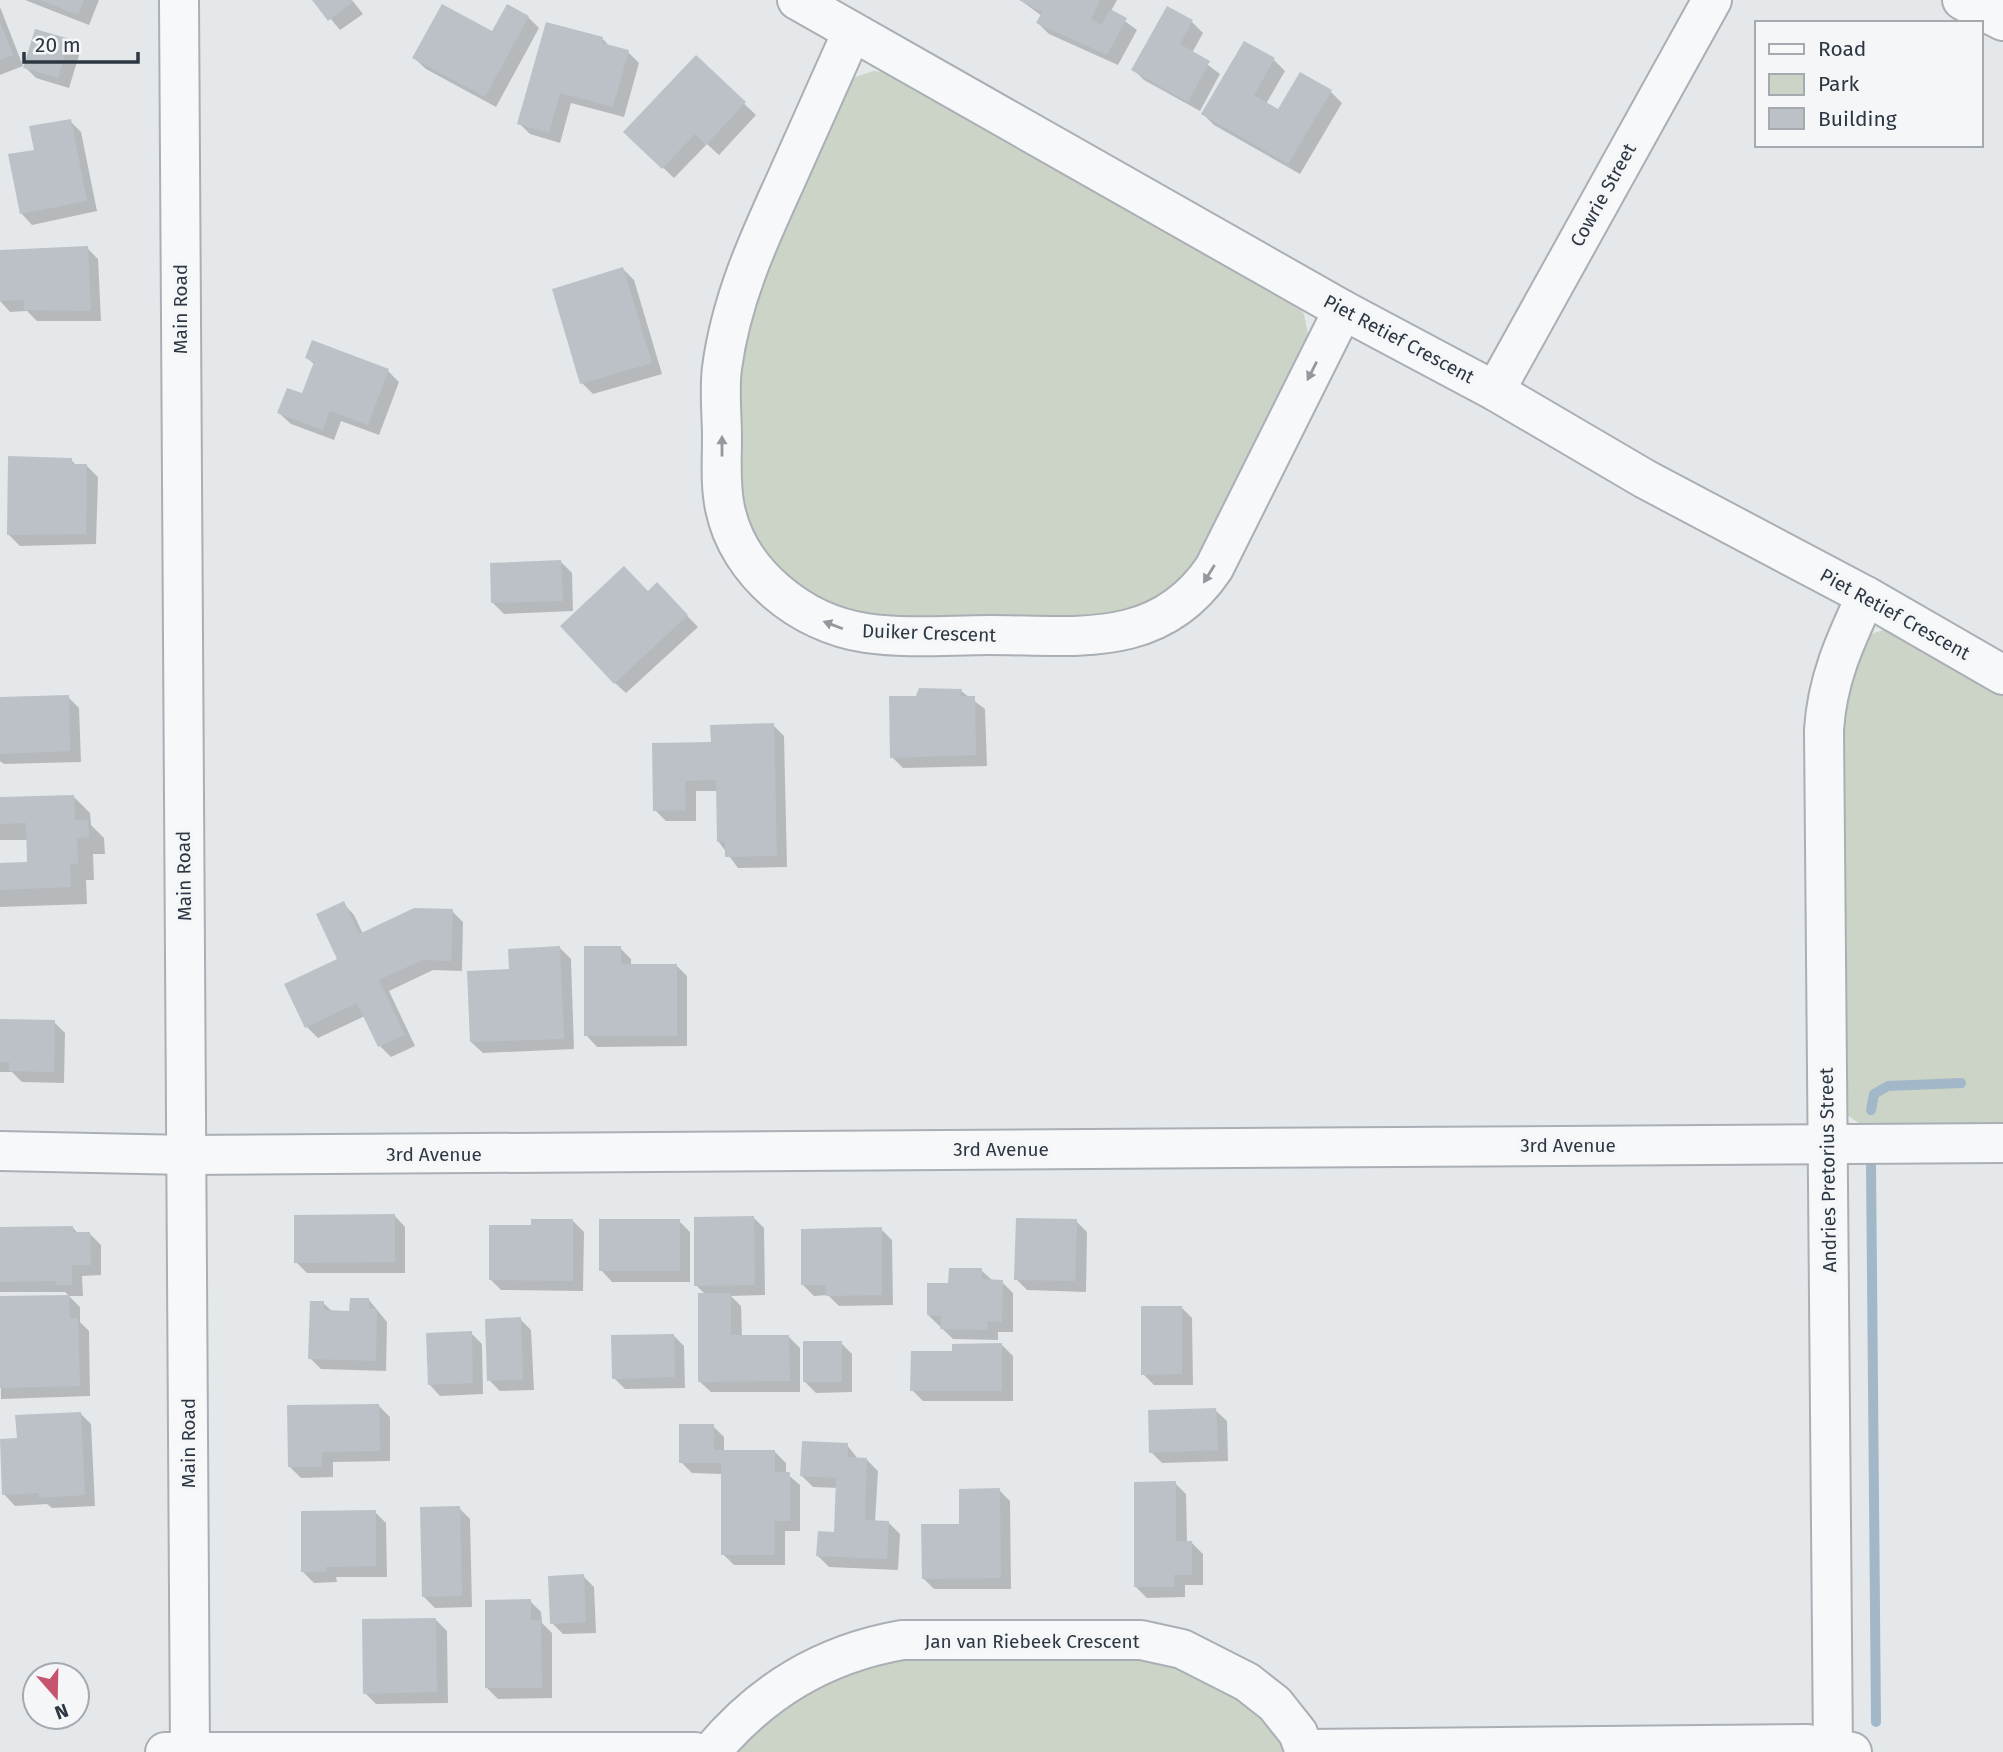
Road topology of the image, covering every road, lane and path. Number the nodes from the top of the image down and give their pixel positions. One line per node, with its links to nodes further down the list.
1 (179, 0): 14 (street, Main Road)
2 (797, 0): 6 (street, Piet Retief Crescent)
3 (1712, 0): 8 (street, Cowrie Street)
4 (1962, 0): 5 (street)
5 (2003, 21)
6 (852, 32): 7 (street, Piet Retief Crescent); 7 (street, Duiker Crescent, one-way to 6)
7 (1343, 310): 8 (street, Piet Retief Crescent)
8 (1495, 391): 9 (street, Piet Retief Crescent)
9 (1866, 596): 10 (street, Piet Retief Crescent); 11 (street, Andries Pretorius Street)
10 (2003, 675)
11 (1827, 1143): 12 (street, 3rd Avenue); 14 (street, 3rd Avenue); 16 (street, Andries Pretorius Street)
12 (2003, 1143)
13 (0, 1151): 14 (street, 3rd Avenue)
14 (187, 1155): 18 (street, Main Road)
15 (1305, 1750): 16 (street, Jan van Riebeek Crescent); 20 (street, Jan van Riebeek Crescent)
16 (1839, 1750)
17 (165, 1752): 18 (street)
18 (190, 1752): 19 (street)
19 (695, 1752)
20 (711, 1752)

